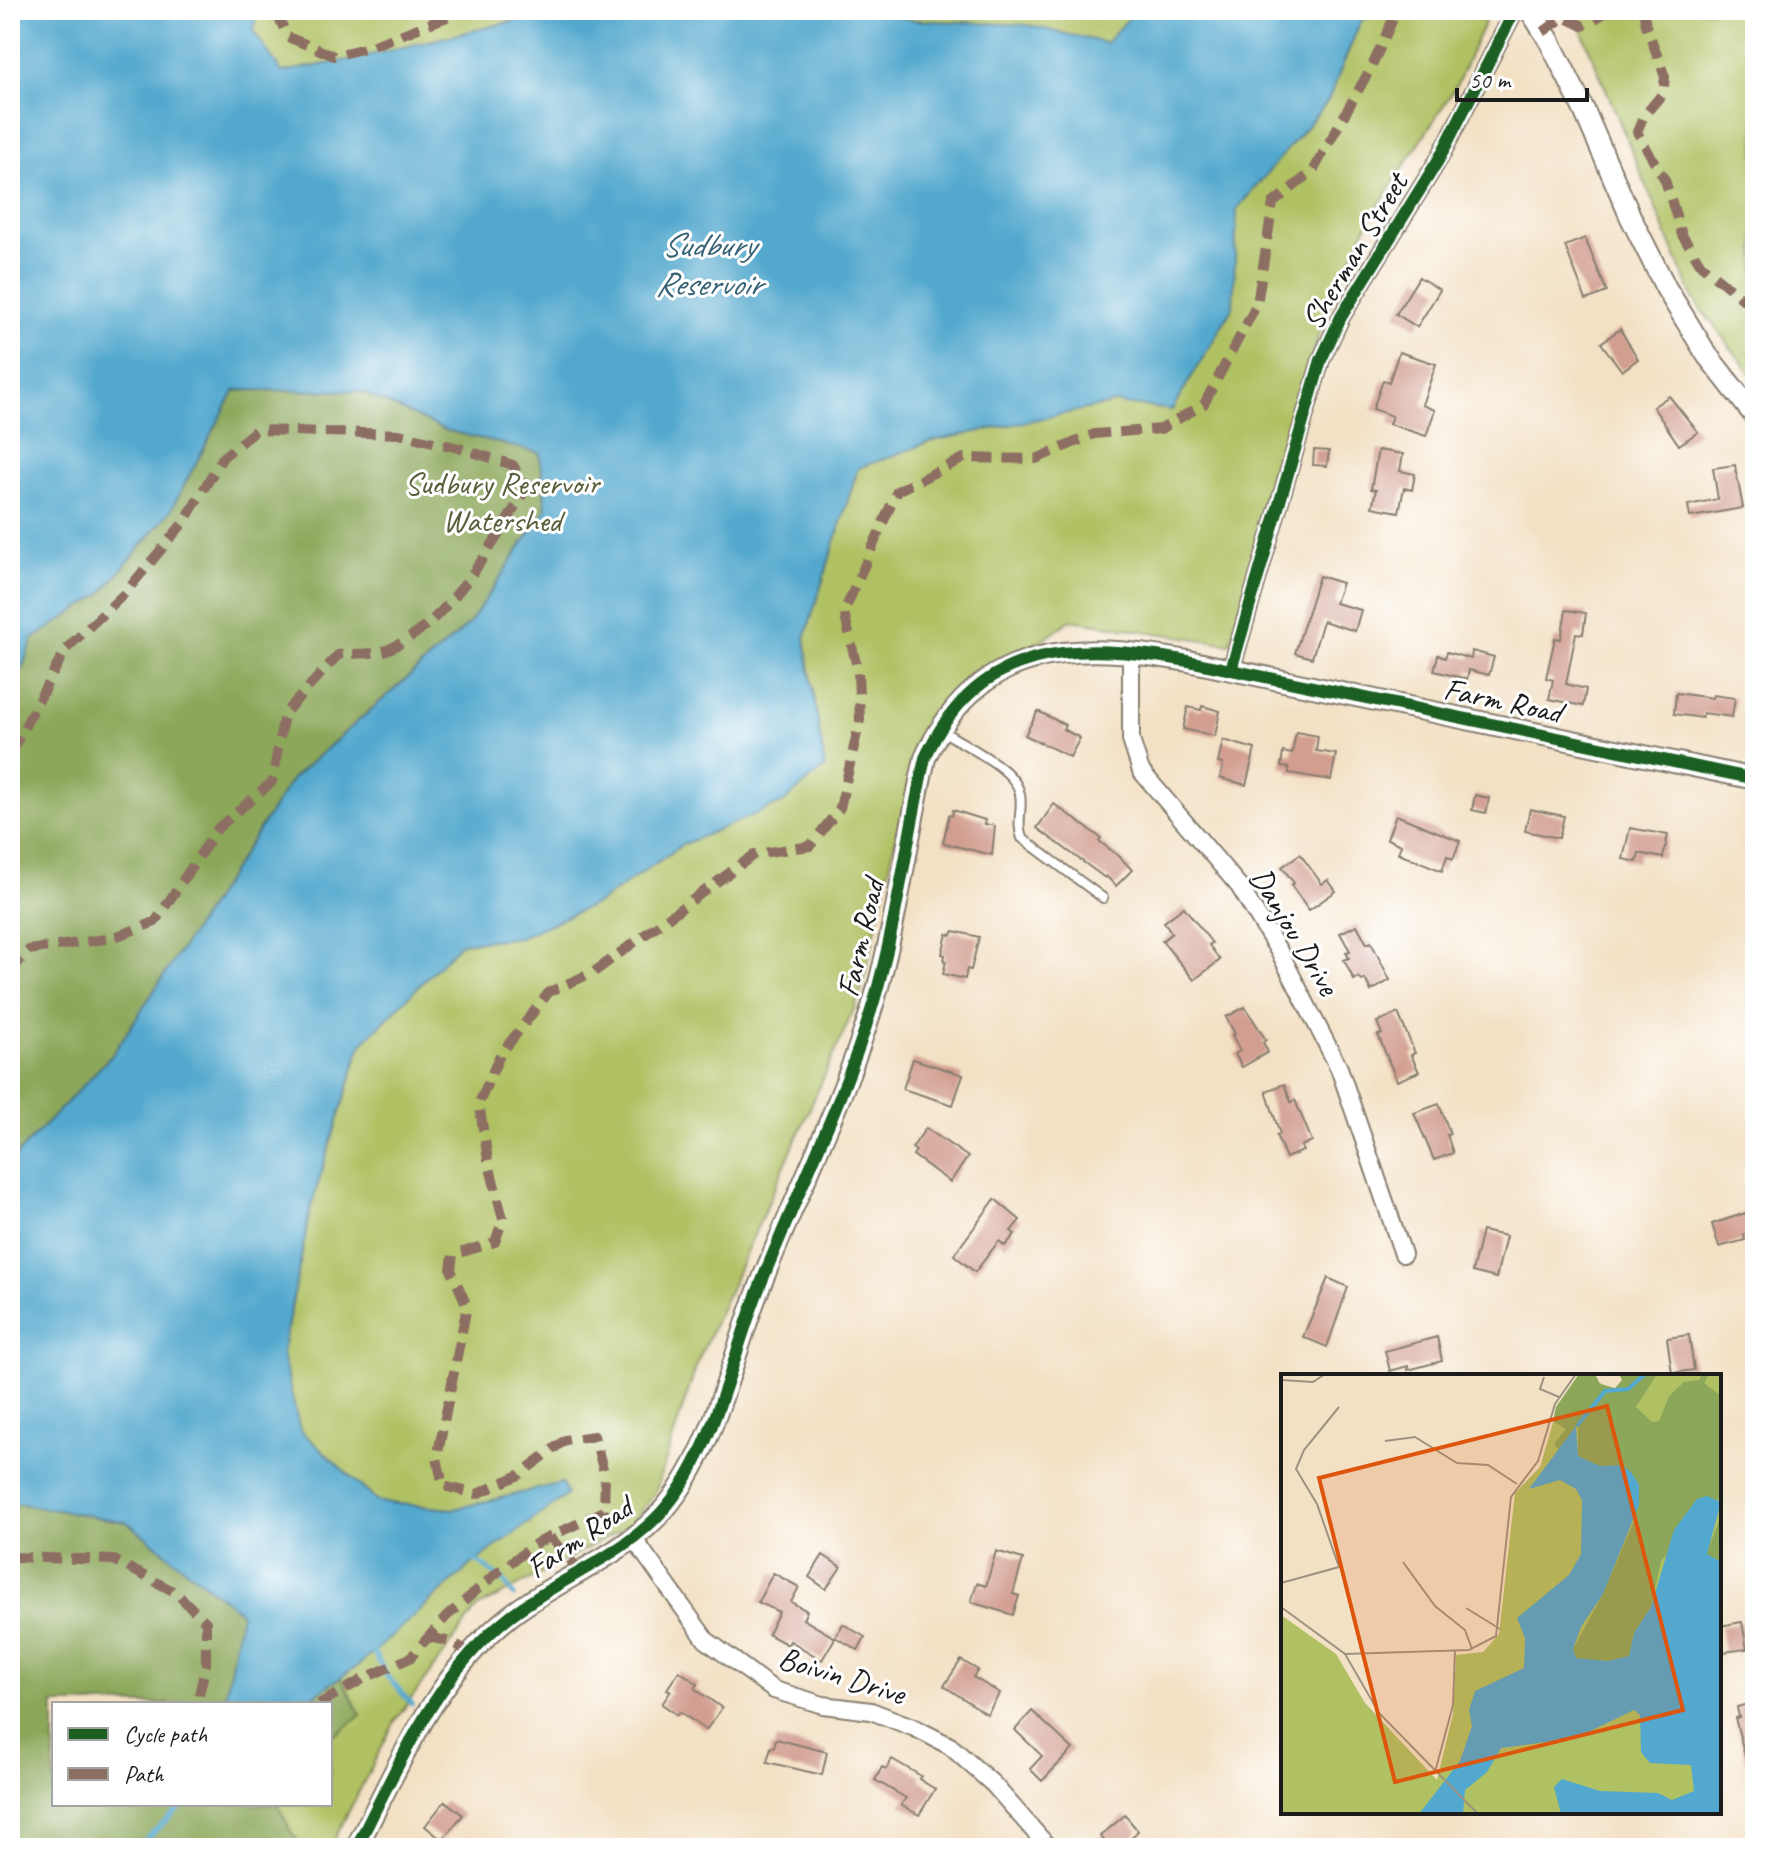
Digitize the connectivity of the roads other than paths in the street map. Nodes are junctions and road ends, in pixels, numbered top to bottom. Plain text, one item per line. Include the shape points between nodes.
1 (1515, 10) edge
2 (1530, 10) edge
3 (1755, 416) edge
4 (1131, 653) junction
5 (1231, 670) junction
6 (939, 728) junction
7 (1755, 779) edge
8 (1103, 898) dead end
9 (1403, 1254) dead end
10 (634, 1539) junction
11 (356, 1848) edge
12 (1049, 1848) edge

1 - 5 street, Sherman Street via 1439,159 1341,317 1321,360
2 - 3 street via 1584,110 1666,288 1707,355
4 - 5 street, Farm Road
4 - 6 street, Farm Road via 1075,650 1034,656 970,694
4 - 9 street, Danjou Drive via 1131,740 1141,771 1239,886 1280,953 1339,1068
5 - 7 street, Farm Road
6 - 8 lane via 1003,769 1019,789 1022,838
6 - 10 street, Farm Road via 925,758 884,962 849,1074 758,1291 706,1439 666,1507
10 - 11 street, Farm Road via 539,1595 479,1645 417,1730
10 - 12 street, Boivin Drive via 706,1640 762,1682 823,1705 871,1711 950,1746 993,1784

